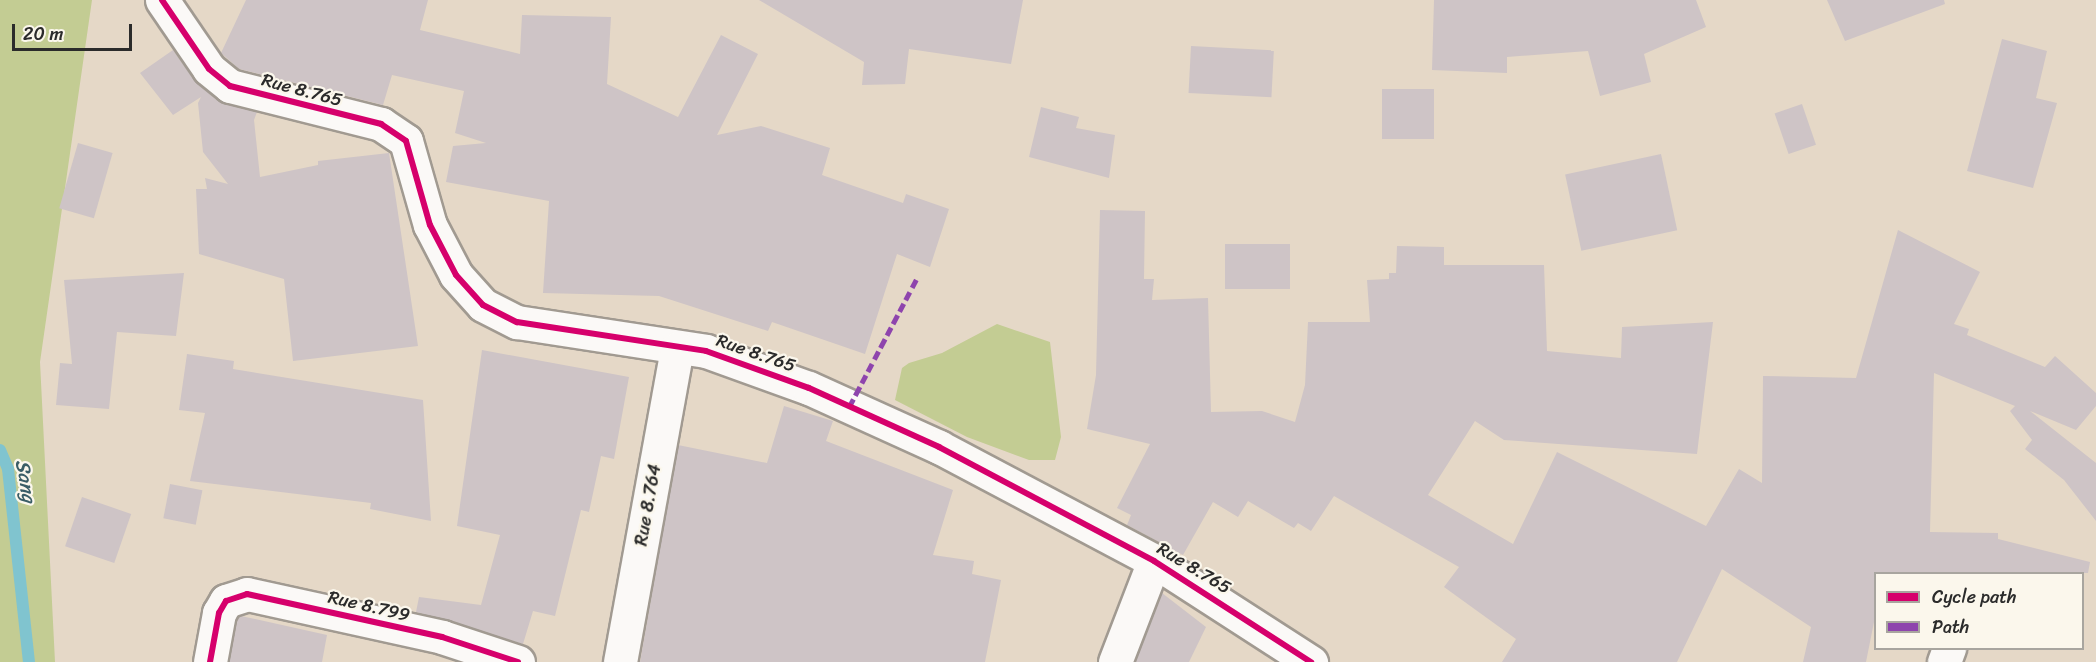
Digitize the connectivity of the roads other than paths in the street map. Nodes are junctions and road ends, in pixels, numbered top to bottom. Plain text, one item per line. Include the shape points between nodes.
1 (162, 0) edge
2 (677, 348) junction
3 (1154, 561) junction
4 (210, 662) edge
5 (518, 662) edge
6 (620, 662) edge
7 (1115, 662) edge
8 (1311, 662) edge

1 - 2 street, Rue 8.765 via 189,43 230,86 381,124 406,141 430,225 456,275 483,305 517,322
2 - 3 street, Rue 8.765 via 715,354 809,388 939,447
2 - 6 street, Rue 8.764
3 - 7 street
3 - 8 street, Rue 8.765
4 - 5 street, Rue 8.799 via 219,613 226,601 247,594 442,638

